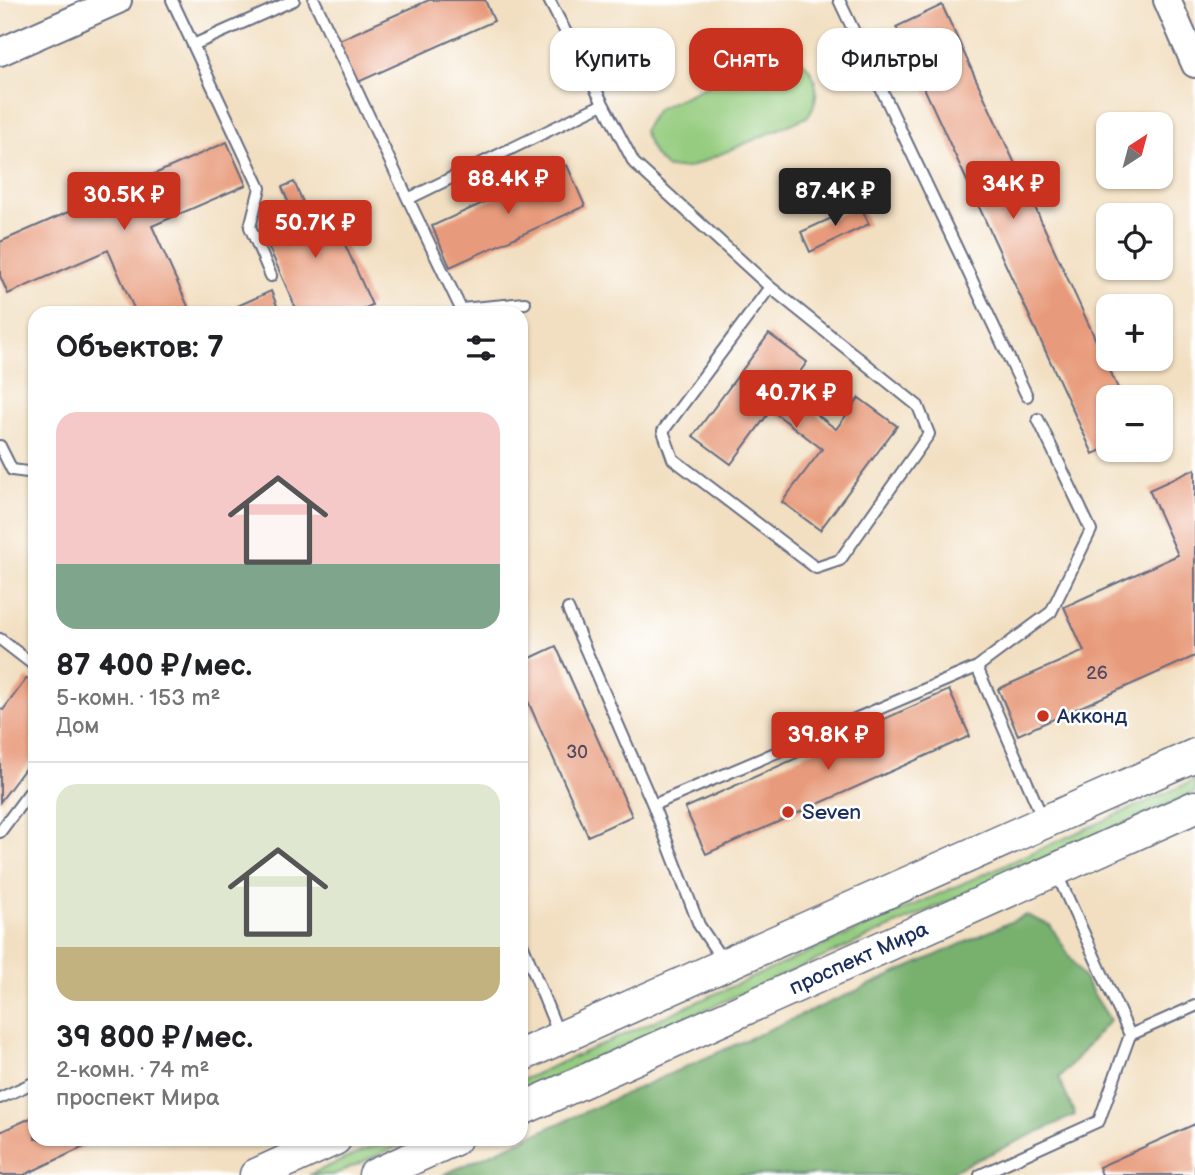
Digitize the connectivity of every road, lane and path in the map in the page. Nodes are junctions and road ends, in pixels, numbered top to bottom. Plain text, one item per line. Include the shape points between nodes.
1 (118, 0) edge
2 (172, 0) edge
3 (294, 0) edge
4 (314, 0) edge
5 (549, 0) edge
6 (838, 0) edge
7 (1167, 0) edge
8 (193, 45) junction
9 (0, 52) edge
10 (1195, 64) edge
11 (603, 104) junction
12 (408, 199) junction
13 (271, 276) dead end
14 (770, 287) junction
15 (525, 303) dead end
16 (460, 306) edge
17 (493, 306) edge
18 (1027, 396) dead end
19 (1038, 419) dead end
20 (0, 446) edge
21 (12, 470) junction
22 (28, 472) edge
23 (0, 475) edge
24 (568, 609) dead end
25 (0, 639) edge
26 (28, 661) edge
27 (977, 667) junction
28 (1195, 755) edge
29 (28, 794) edge
30 (653, 804) junction
31 (1195, 807) edge
32 (1044, 821) junction
33 (0, 832) edge
34 (1055, 870) junction
35 (528, 958) edge
36 (724, 963) junction
37 (1195, 1006) edge
38 (1130, 1035) junction
39 (560, 1038) junction
40 (528, 1052) edge
41 (28, 1085) edge
42 (0, 1098) edge
43 (528, 1107) edge
44 (320, 1146) edge
45 (439, 1146) edge
46 (256, 1175) edge
47 (375, 1175) edge
48 (980, 1175) edge

1 - 9 street
2 - 8 lane
3 - 8 lane
4 - 12 lane
5 - 11 lane
6 - 18 lane
7 - 10 street
8 - 13 lane via 260,188 250,227
11 - 12 lane
11 - 14 lane via 634,163
12 - 16 lane
14 - 14 lane via 663,431 673,459 816,568 840,560 929,435 918,406
15 - 17 lane
19 - 27 lane via 1091,530 1051,612
20 - 21 lane
21 - 22 lane
21 - 23 lane
24 - 30 lane
25 - 26 lane
27 - 30 lane
27 - 32 lane
28 - 32 main road
29 - 33 lane
30 - 36 lane via 699,926
31 - 34 main road, проспект Мира
32 - 36 main road
34 - 38 lane
34 - 43 main road, проспект Мира
35 - 39 lane
36 - 39 main road
37 - 38 lane
38 - 48 lane via 1099,1121
39 - 40 main road
41 - 42 lane
44 - 46 main road
45 - 47 main road

